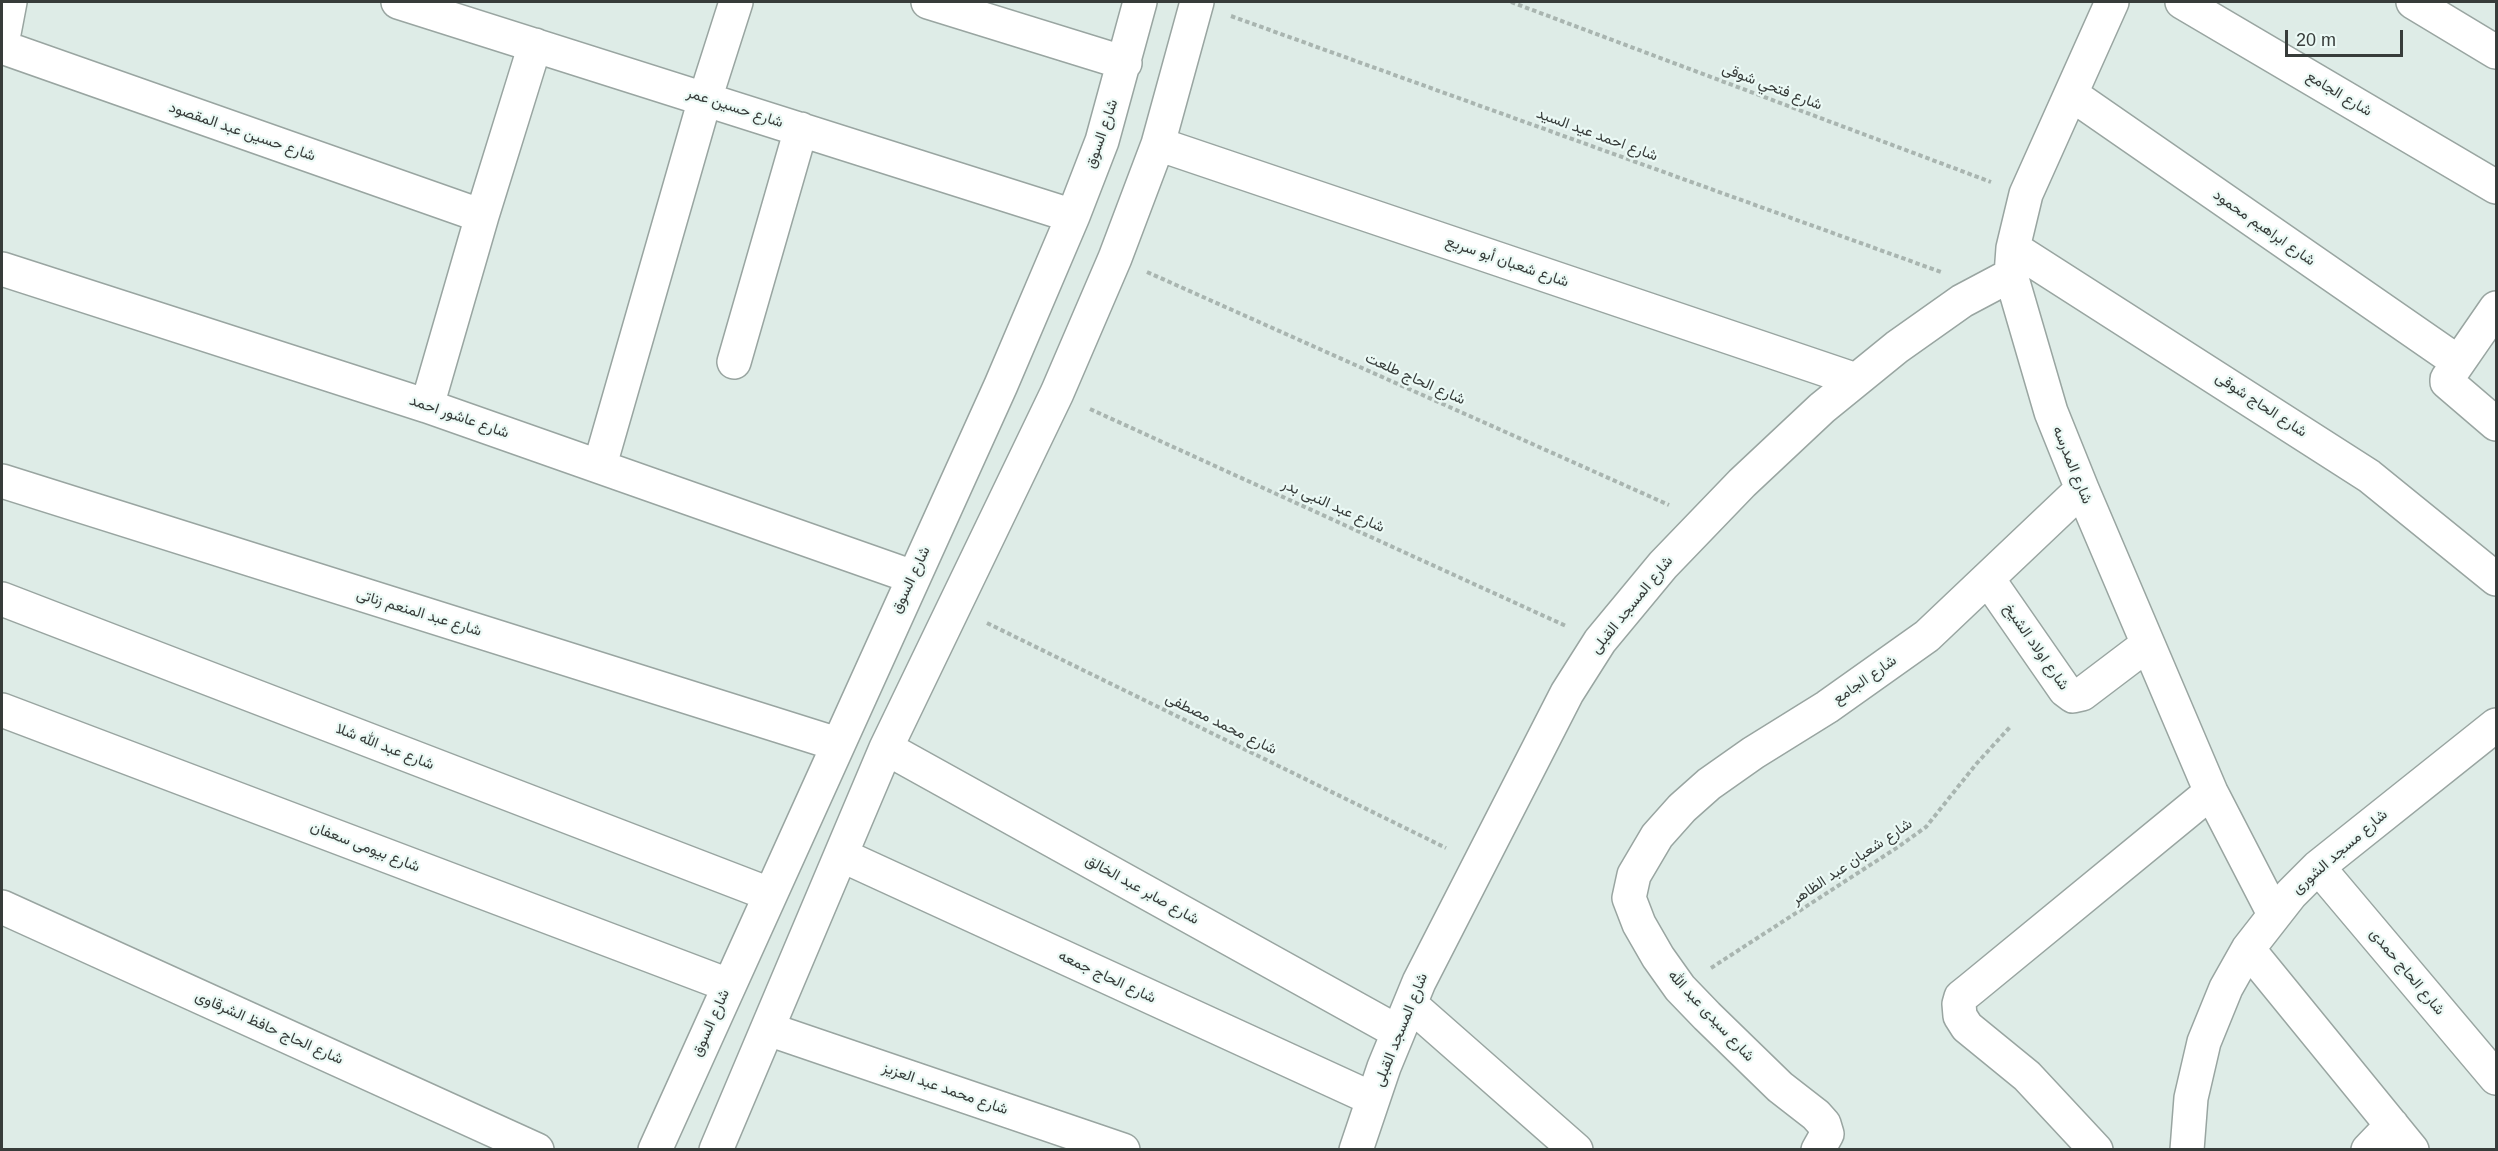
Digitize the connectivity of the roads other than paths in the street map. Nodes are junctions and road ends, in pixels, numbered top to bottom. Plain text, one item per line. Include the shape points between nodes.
1 (10, 2) edge
2 (398, 2) edge
3 (736, 2) edge
4 (928, 2) edge
5 (1140, 2) edge
6 (2112, 2) edge
7 (2182, 2) edge
8 (2413, 2) edge
9 (1197, 3) edge
10 (535, 45) junction
11 (2, 46) edge
12 (2496, 52) edge
13 (1125, 63) junction
14 (2071, 94) junction
15 (705, 99) junction
16 (801, 129) junction
17 (1158, 144) junction
18 (2496, 187) edge
19 (482, 216) junction
20 (1072, 216) junction
21 (2, 269) edge
22 (2004, 271) junction
23 (2496, 308) edge
24 (734, 362) dead end
25 (2458, 362) junction
26 (1856, 380) junction
27 (427, 406) junction
28 (2496, 424) edge
29 (600, 465) junction
30 (2, 482) edge
31 (2082, 489) junction
32 (913, 577) junction
33 (1988, 579) junction
34 (2496, 579) edge
35 (2, 599) edge
36 (2148, 644) junction
37 (2, 710) edge
38 (2496, 725) edge
39 (837, 744) junction
40 (886, 748) junction
41 (2211, 792) junction
42 (841, 855) junction
43 (1642, 860) joint
44 (2318, 867) junction
45 (769, 894) junction
46 (2, 907) edge
47 (2274, 914) junction
48 (2248, 950) junction
49 (728, 985) junction
50 (1404, 1018) junction
51 (768, 1029) junction
52 (2496, 1078) edge
53 (1373, 1099) junction
54 (2402, 1137) edge
55 (721, 1148) edge
56 (537, 1149) edge
57 (655, 1149) edge
58 (1123, 1149) edge
59 (1356, 1149) edge
60 (1576, 1149) edge
61 (1818, 1149) edge
62 (2096, 1149) edge
63 (2187, 1149) edge
64 (2368, 1149) edge

1 - 11 street
2 - 10 street, شارع حسين عمر
3 - 15 street
4 - 13 street
5 - 13 street, شارع السوق
6 - 14 street, شارع المدرسه
7 - 18 street, شارع الجامع
8 - 12 street
9 - 17 street
10 - 15 street, شارع حسين عمر
10 - 19 street
11 - 19 street, شارع حسين عبد المقصود
13 - 20 street, شارع السوق via 1102,141
14 - 22 street, شارع المدرسه via 2026,194
14 - 25 street, شارع ابراهيم محمود
15 - 16 street, شارع حسين عمر
15 - 29 street
16 - 20 street, شارع حسين عمر
16 - 24 street
17 - 26 street, شارع شعبان أبو سريع
17 - 40 street via 1115,258 1057,393
19 - 27 street
20 - 32 street, شارع السوق via 1001,385
21 - 27 street, شارع عاشور احمد
22 - 26 street, شارع المسجد القبلى
22 - 31 street, شارع المدرسه via 2051,412
22 - 34 street, شارع الحاج شوقى via 2369,476
23 - 25 street
25 - 28 street via 2447,382
26 - 50 street, شارع المسجد القبلى via 1706,521 1663,565 1600,641 1567,693 1478,864
27 - 29 street, شارع عاشور احمد
29 - 32 street, شارع عاشور احمد
30 - 39 street, شارع عبد المنعم زناتى
31 - 33 street, شارع الجامع
31 - 36 street, شارع المدرسه
32 - 39 street, شارع السوق
33 - 36 street, شارع اولاد الشيخ via 2073,696 2082,694
33 - 43 street, شارع الجامع via 1927,636 1893,661 1709,784 1657,836
35 - 45 street, شارع عبد الله شلا
36 - 41 street, شارع المدرسه
37 - 49 street, شارع بيومى سعفان
38 - 44 street, شارع مسجد الشورى
39 - 45 street, شارع السوق
40 - 42 street
40 - 50 street, شارع صابر عبد الخالق
41 - 47 street, شارع المدرسه
41 - 62 street via 1961,997 1960,1016 1966,1027 2027,1076
42 - 51 street
42 - 53 street, شارع الحاج جمعه
43 - 61 street, شارع سيدى عبد الله via 1629,898 1638,924 1658,957 1680,988 1824,1124 1827,1134
44 - 47 street, شارع مسجد الشورى
44 - 52 street, شارع الحاج حمدى
45 - 49 street, شارع السوق
46 - 56 street, شارع الحاج حافظ الشرقاوى
47 - 48 street, شارع مسجد الشورى
48 - 54 street
48 - 63 street, شارع مسجد الشورى via 2226,988 2204,1042 2191,1098
49 - 57 street, شارع السوق
50 - 53 street, شارع المسجد القبلى
50 - 60 street, شارع صابر عبد الخالق
51 - 55 street
51 - 58 street, شارع محمد عبد العزيز
53 - 59 street, شارع المسجد القبلى
54 - 64 street

